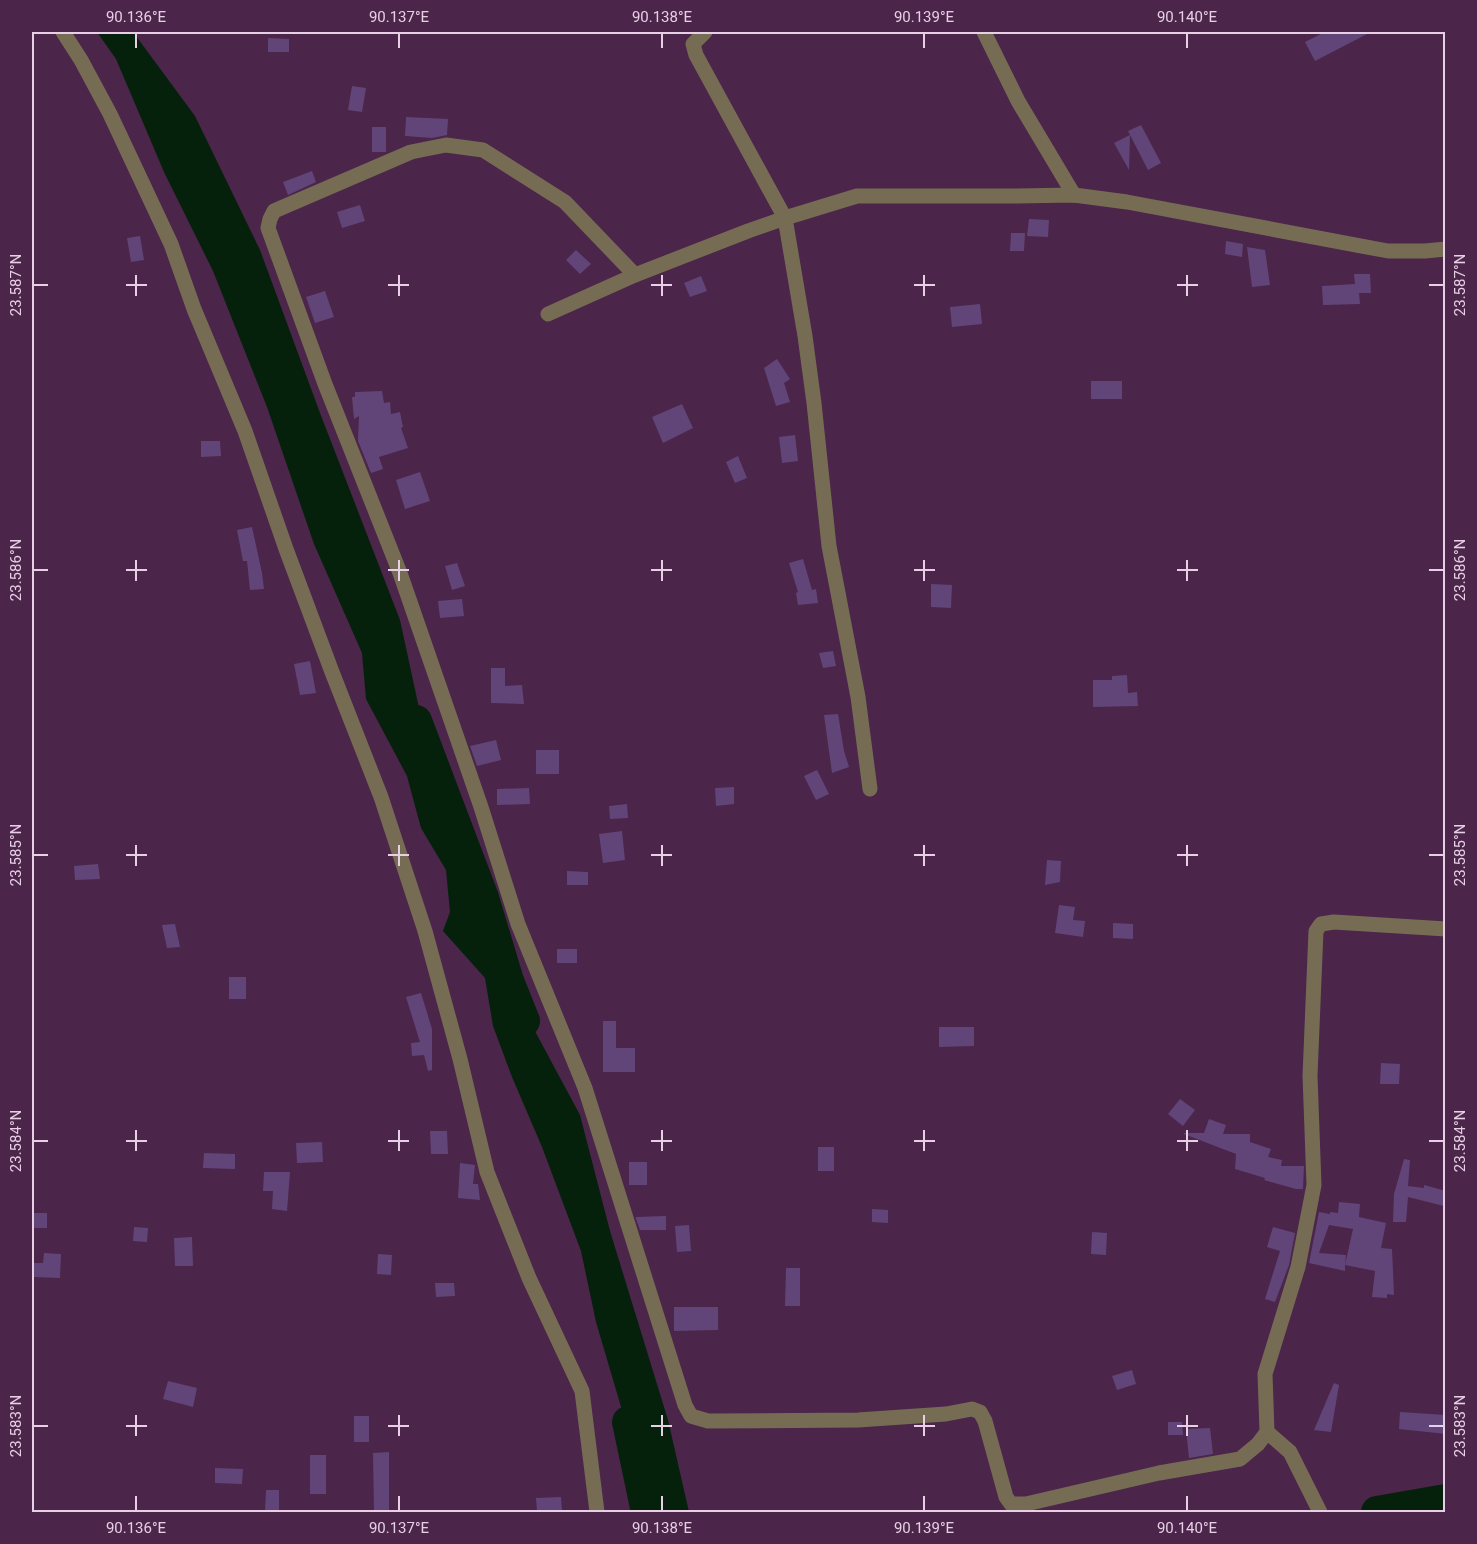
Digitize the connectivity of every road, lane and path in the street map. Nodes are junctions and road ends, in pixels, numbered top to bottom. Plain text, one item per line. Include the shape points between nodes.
1 (63, 32) edge
2 (705, 32) edge
3 (984, 32) edge
4 (1074, 195) junction
5 (785, 218) junction
6 (1446, 249) edge
7 (635, 275) junction
8 (548, 314) dead end
9 (870, 789) dead end
10 (1446, 929) edge
11 (1267, 1432) junction
12 (597, 1512) edge
13 (1320, 1512) edge

1 - 12 street via 110,114 171,244 381,797 425,931 487,1172 529,1278 582,1391
2 - 5 street via 693,44 696,55
3 - 4 street via 1017,101
4 - 5 street via 857,196
4 - 6 street via 1388,252
5 - 7 street
5 - 9 street via 814,403 829,546 858,697
7 - 8 street
7 - 11 street via 565,202 483,150 446,145 411,152 274,211 268,228 400,573 518,924 585,1088 684,1405 691,1416 708,1421 858,1420 972,1409 986,1421 1011,1504 1240,1459
10 - 11 street via 1334,922 1321,924 1316,931 1310,1076 1314,1185 1298,1267 1264,1374
11 - 13 street via 1290,1452

